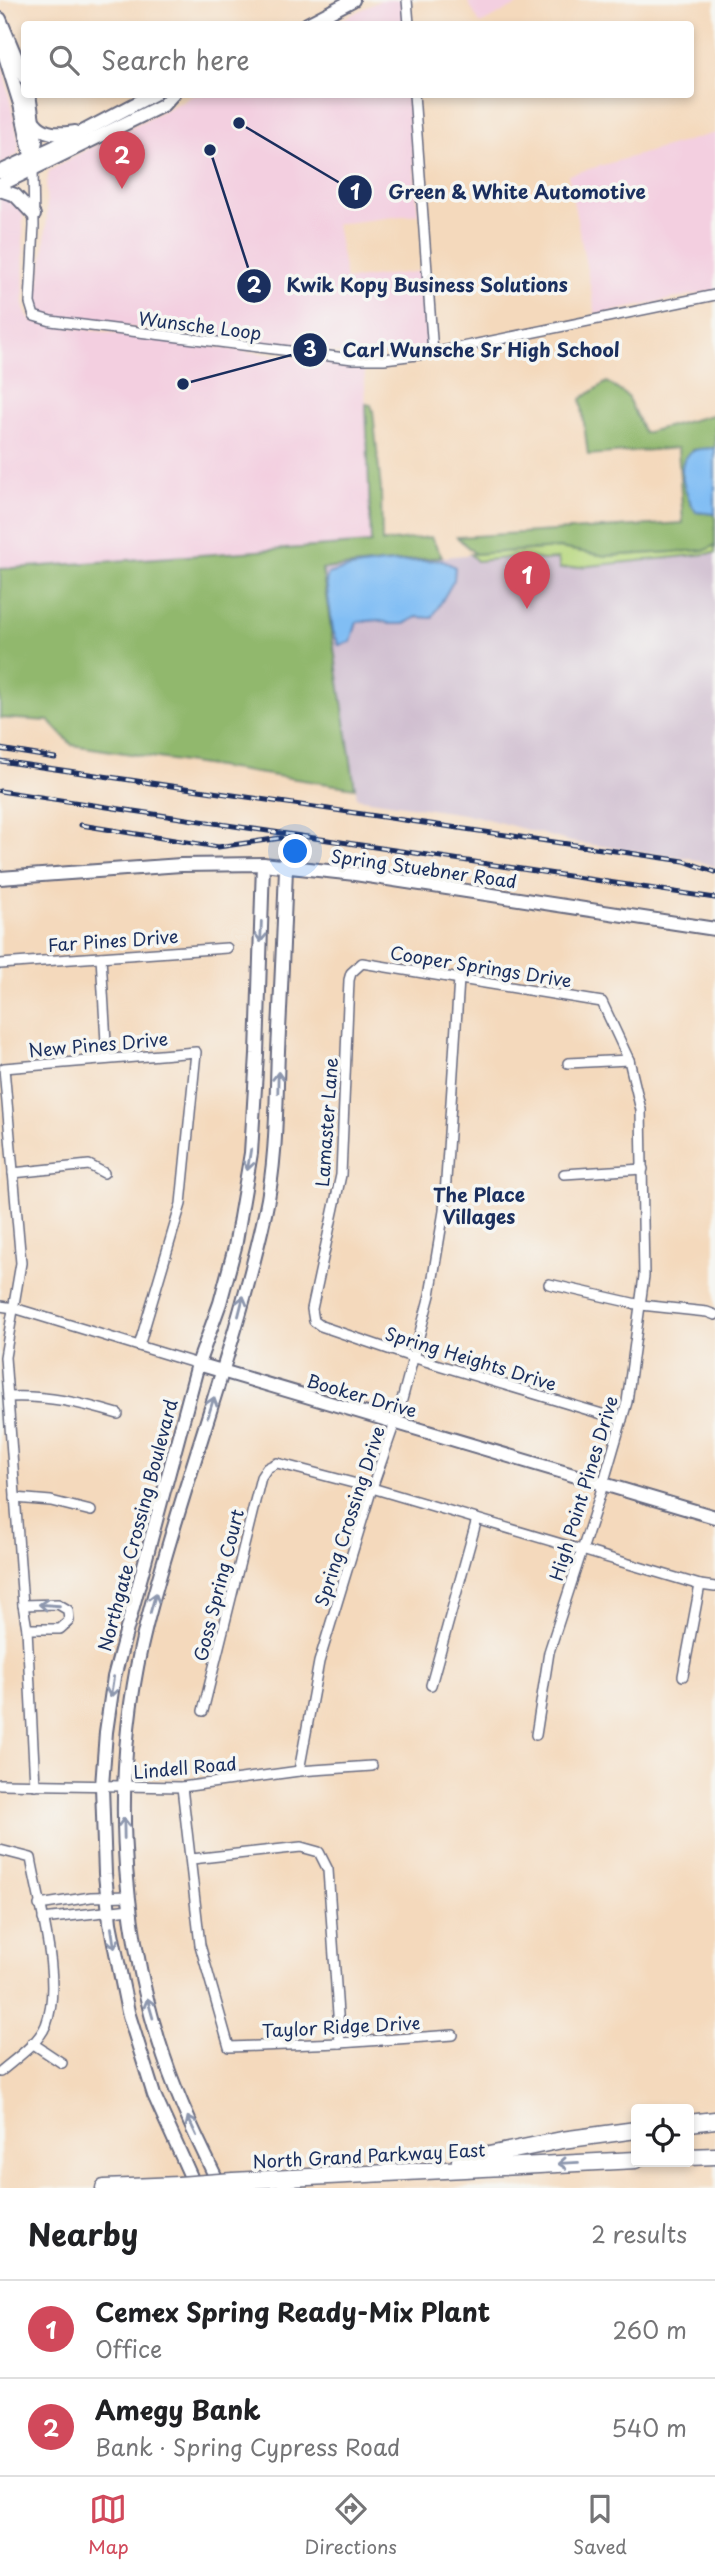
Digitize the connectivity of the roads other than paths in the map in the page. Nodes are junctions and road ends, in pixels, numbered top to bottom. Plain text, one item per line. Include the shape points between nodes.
1 (354, 0) edge
2 (407, 0) edge
3 (0, 19) edge
4 (313, 21) edge
5 (409, 21) edge
6 (0, 40) edge
7 (21, 71) edge
8 (30, 98) edge
9 (146, 98) edge
10 (169, 98) edge
11 (414, 98) edge
12 (34, 122) junction
13 (85, 130) junction
14 (33, 163) junction
15 (0, 172) edge
16 (0, 187) edge
17 (34, 215) junction
18 (715, 295) edge
19 (433, 353) junction
20 (263, 864) junction
21 (286, 867) junction
22 (0, 878) edge
23 (715, 929) edge
24 (227, 948) dead end
25 (101, 957) junction
26 (0, 964) edge
27 (356, 967) joint
28 (459, 979) junction
29 (602, 1002) joint
30 (258, 1049) junction
31 (278, 1049) junction
32 (107, 1059) junction
33 (629, 1060) junction
34 (568, 1063) dead end
35 (643, 1169) junction
36 (13, 1173) junction
37 (104, 1173) dead end
38 (564, 1174) dead end
39 (241, 1205) junction
40 (266, 1208) junction
41 (550, 1284) dead end
42 (641, 1305) junction
43 (0, 1306) edge
44 (14, 1308) junction
45 (715, 1315) edge
46 (314, 1321) joint
47 (139, 1346) junction
48 (412, 1357) junction
49 (198, 1364) junction
50 (221, 1371) junction
51 (8, 1397) junction
52 (118, 1414) dead end
53 (622, 1420) junction
54 (396, 1422) junction
55 (603, 1484) junction
56 (372, 1488) junction
57 (15, 1498) junction
58 (91, 1511) dead end
59 (715, 1517) edge
60 (477, 1519) junction
61 (580, 1550) junction
62 (143, 1570) junction
63 (160, 1576) junction
64 (700, 1585) junction
65 (715, 1587) edge
66 (23, 1605) junction
67 (27, 1629) junction
68 (683, 1676) dead end
69 (431, 1685) dead end
70 (203, 1711) dead end
71 (536, 1735) dead end
72 (372, 1766) dead end
73 (299, 1771) junction
74 (0, 1784) edge
75 (34, 1784) junction
76 (102, 1786) junction
77 (125, 1787) junction
78 (182, 1787) junction
79 (0, 1850) edge
80 (192, 1859) junction
81 (108, 1897) junction
82 (130, 1903) junction
83 (39, 1905) junction
84 (110, 1911) junction
85 (43, 1919) junction
86 (453, 2035) dead end
87 (32, 2043) junction
88 (340, 2043) junction
89 (164, 2057) junction
90 (62, 2063) dead end
91 (144, 2064) junction
92 (0, 2072) edge
93 (715, 2120) edge
94 (694, 2122) edge
95 (631, 2131) edge
96 (715, 2155) edge
97 (694, 2157) edge
98 (631, 2160) edge
99 (410, 2172) junction
100 (227, 2185) edge
101 (104, 2188) edge
102 (196, 2188) edge

1 - 4 main road
2 - 5 street
3 - 7 main road
6 - 14 main road
8 - 12 main road
9 - 13 main road
10 - 14 main road via 163,105
11 - 19 street
12 - 13 main road via 50,134
12 - 14 main road
13 - 14 main road
14 - 15 main road
14 - 16 main road
14 - 17 street, Wunsche Loop
16 - 17 main road
17 - 19 street, Wunsche Loop via 30,303 39,319 353,359
18 - 19 street, Wunsche Loop
20 - 21 main road, Spring Stuebner Road
20 - 22 main road, Spring Stuebner Road
20 -> 30 main road, Northgate Crossing Boulevard
21 - 23 main road, Spring Stuebner Road
21 - 31 main road, Northgate Crossing Boulevard
24 - 25 street, Far Pines Drive
25 - 26 street, Far Pines Drive
25 - 32 street
27 - 28 street, Cooper Springs Drive via 362,963
27 - 46 street, Lamaster Lane via 349,980 341,1175 312,1309
28 - 29 street, Cooper Springs Drive
28 - 48 street, Spring Crossing Drive via 444,1211 430,1294
29 - 33 street, High Point Pines Drive
30 - 31 main road
30 -> 39 main road, Northgate Crossing Boulevard via 251,1153
40 -> 31 main road, Northgate Crossing Boulevard via 276,1133
32 - 36 street, New Pines Drive via 4,1068
32 - 47 street, New Pines Drive via 196,1052 181,1204
33 - 34 street
33 - 35 street, High Point Pines Drive via 641,1110
35 - 38 street
35 - 42 street, High Point Pines Drive
36 - 37 street via 89,1165
36 - 44 street via 21,1264
39 - 40 main road
39 - 49 main road, Northgate Crossing Boulevard via 220,1303
50 -> 40 main road, Northgate Crossing Boulevard
41 - 42 street
42 - 45 street
42 - 53 street, High Point Pines Drive
43 - 44 street, Booker Drive
44 - 47 street, Booker Drive
44 - 51 street via 5,1357
46 - 48 street, Spring Heights Drive
47 - 49 street, Booker Drive
48 - 53 street, Spring Heights Drive
48 - 54 street, Spring Crossing Drive
49 - 50 main road, Booker Drive
49 - 62 main road, Northgate Crossing Boulevard
50 - 54 main road, Booker Drive
63 -> 50 main road, Northgate Crossing Boulevard
51 - 52 street via 76,1402
51 - 57 street
53 - 55 street, High Point Pines Drive
54 - 55 main road, Booker Drive
54 - 56 street, Spring Crossing Drive
55 - 59 main road, Booker Drive
55 - 61 street, High Point Pines Drive
56 - 60 street
56 - 70 street, Goss Spring Court via 290,1465 277,1463 267,1468 261,1477
56 - 73 street, Spring Crossing Drive via 319,1662
57 - 58 street
57 - 66 street
60 - 61 street
60 - 69 street
61 - 64 street
61 - 71 street, High Point Pines Drive via 549,1652
62 - 63 main road
62 -> 76 main road, Northgate Crossing Boulevard via 114,1677
77 -> 63 main road, Northgate Crossing Boulevard via 135,1681
64 - 65 street
64 - 68 street
66 - 67 street
67 -> 66 street via 60,1629 69,1621 68,1610 58,1604
67 - 75 street
72 - 73 street, Lindell Road
73 - 78 street, Lindell Road
74 - 75 street, Lindell Road
75 - 76 street, Lindell Road
76 - 77 street, Lindell Road
76 - 81 main road, Northgate Crossing Boulevard
77 - 78 street, Lindell Road
82 -> 77 main road, Northgate Crossing Boulevard
78 - 80 street
79 - 83 street via 31,1858
80 - 88 street, Taylor Ridge Drive via 200,1945 229,2047
80 - 88 street via 300,1847 319,1852 328,1870
81 - 82 street
81 - 83 street
81 - 84 main road, Northgate Crossing Boulevard
82 - 84 street
89 -> 82 main road, Northgate Crossing Boulevard via 146,1996
83 - 85 street
84 - 85 street
84 -> 91 main road, Northgate Crossing Boulevard via 118,1969
85 - 87 street via 52,1989 46,2026
86 - 88 street, Taylor Ridge Drive
87 - 90 street
87 - 92 street
89 - 91 main road
100 -> 89 main road, Northgate Crossing Boulevard via 188,2118
91 - 102 main road, Northgate Crossing Boulevard
93 - 94 highway
95 - 99 highway via 562,2140
96 - 97 highway
98 -> 99 highway, North Grand Parkway East
99 - 100 highway, North Grand Parkway East
100 - 101 highway, North Grand Parkway East, bridge

